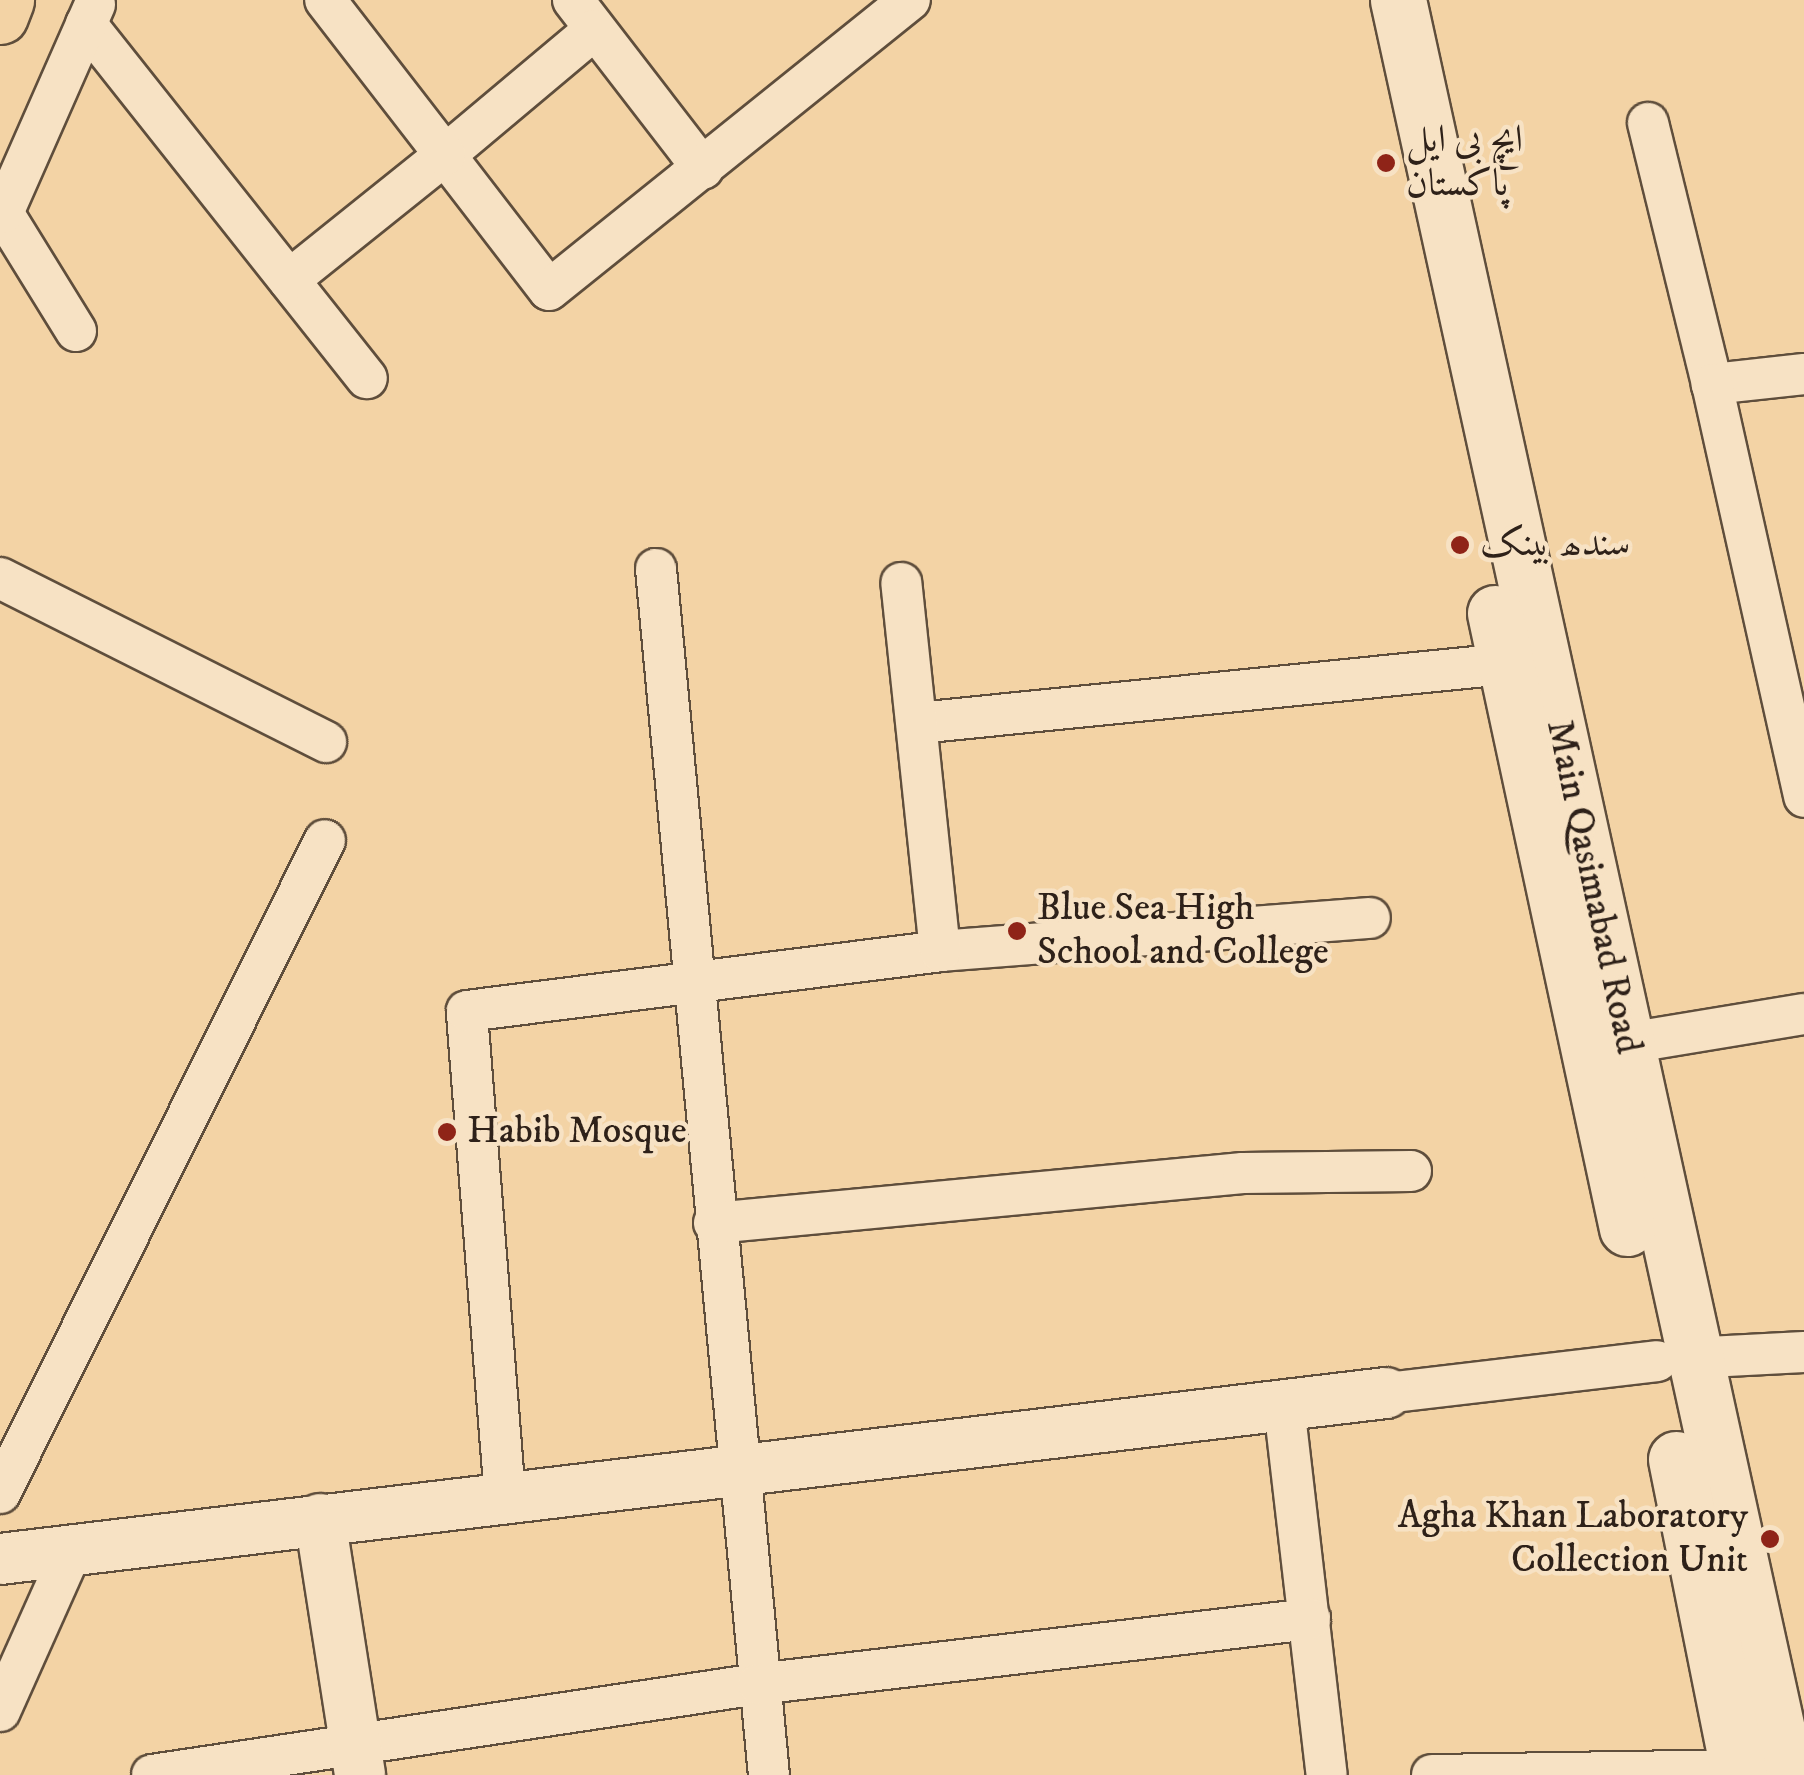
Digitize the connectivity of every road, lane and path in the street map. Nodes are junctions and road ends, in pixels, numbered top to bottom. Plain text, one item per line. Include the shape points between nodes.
1 (6, 0) edge
2 (325, 0) edge
3 (910, 0) edge
4 (1368, 0) edge
5 (1398, 0) edge
6 (91, 12) edge
7 (584, 15) edge
8 (0, 16) edge
9 (1648, 122) dead end
10 (445, 156) junction
11 (703, 169) junction
12 (290, 280) junction
13 (76, 331) dead end
14 (1804, 374) edge
15 (367, 378) dead end
16 (1712, 384) junction
17 (656, 569) dead end
18 (0, 578) edge
19 (901, 583) dead end
20 (1505, 664) junction
21 (1793, 698) edge
22 (918, 723) junction
23 (326, 742) dead end
24 (1804, 796) edge
25 (325, 840) dead end
26 (1370, 918) dead end
27 (940, 951) junction
28 (700, 981) junction
29 (1804, 1014) edge
30 (1628, 1043) junction
31 (1411, 1171) dead end
32 (714, 1223) junction
33 (1804, 1352) edge
34 (1673, 1360) junction
35 (1386, 1392) joint
36 (1284, 1406) junction
37 (741, 1475) junction
38 (0, 1493) edge
39 (505, 1496) junction
40 (320, 1519) junction
41 (71, 1552) junction
42 (0, 1559) edge
43 (1310, 1619) junction
44 (758, 1684) junction
45 (0, 1711) edge
46 (359, 1762) edge
47 (1755, 1774) edge
48 (152, 1775) edge
49 (768, 1775) edge
50 (1327, 1775) edge
51 (1432, 1775) edge

1 - 8 main road
2 - 10 street
3 - 11 street
4 - 20 main road, Main Qasimabad Road
5 - 30 main road, Main Qasimabad Road
6 - 12 street
6 - 13 street via 3,213
7 - 10 street
7 - 11 street
9 - 16 street
10 - 11 street via 549,290
10 - 12 street
12 - 15 street
14 - 16 street
16 - 21 street
17 - 28 street
18 - 23 street
19 - 22 street
20 - 22 street
20 - 34 main road, Main Qasimabad Road
21 - 24 street
22 - 27 street
25 - 38 street
26 - 27 street
27 - 28 street
28 - 32 street
28 - 39 street via 467,1011
29 - 30 street
30 - 34 main road, Main Qasimabad Road
31 - 32 street via 1243,1173
32 - 37 street
33 - 34 street
34 - 35 street
34 - 47 main road, Main Qasimabad Road
35 - 36 street
36 - 37 street
36 - 43 street
37 - 39 street
37 - 44 street
39 - 40 street
40 - 41 street
40 - 46 street
41 - 42 street
41 - 45 street
43 - 44 street
43 - 50 street
44 - 46 street
44 - 49 street
46 - 48 street
47 - 51 street

